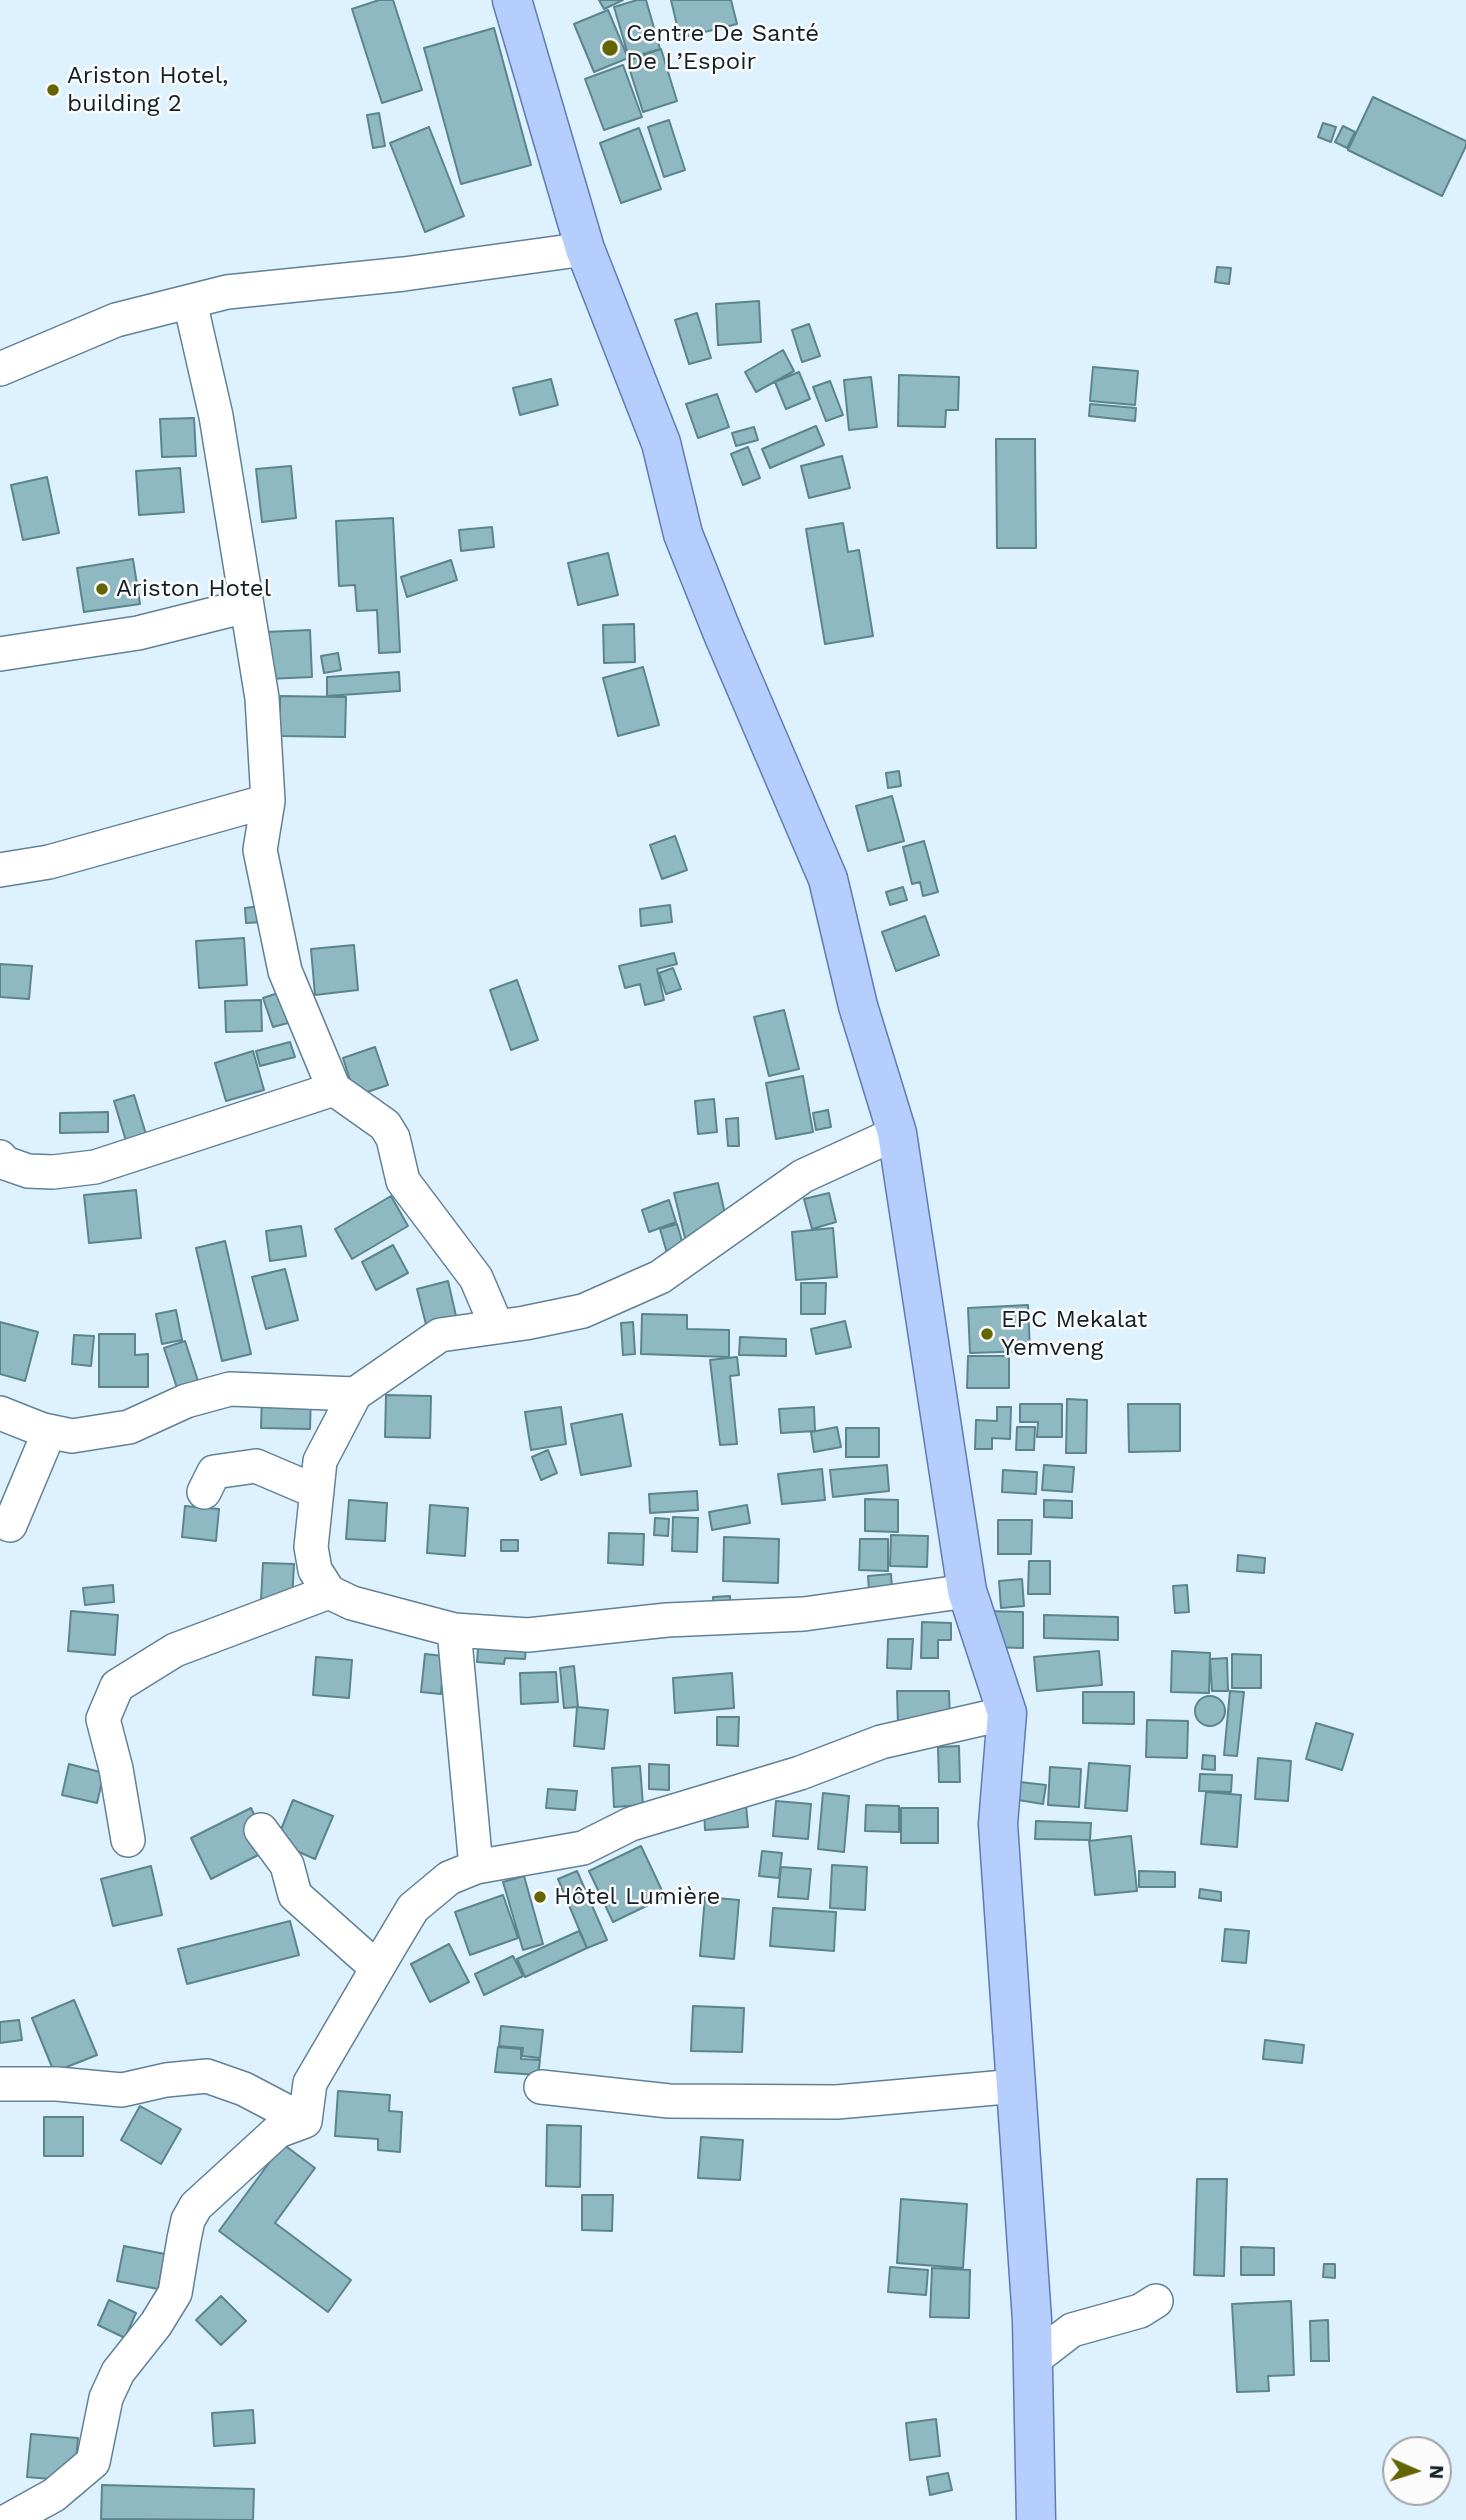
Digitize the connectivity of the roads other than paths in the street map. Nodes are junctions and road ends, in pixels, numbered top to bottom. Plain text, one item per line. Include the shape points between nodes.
1 (512, 0) edge
2 (585, 249) junction
3 (190, 302) junction
4 (0, 369) edge
5 (246, 606) junction
6 (0, 654) edge
7 (268, 801) junction
8 (0, 870) edge
9 (334, 1089) junction
10 (897, 1133) junction
11 (0, 1157) edge
12 (497, 1327) junction
13 (355, 1394) junction
14 (0, 1413) edge
15 (43, 1430) junction
16 (204, 1492) dead end
17 (317, 1492) junction
18 (10, 1525) dead end
19 (967, 1591) junction
20 (329, 1592) junction
21 (454, 1630) junction
22 (1007, 1713) junction
23 (261, 1830) dead end
24 (128, 1840) dead end
25 (476, 1867) junction
26 (377, 1968) junction
27 (0, 2084) edge
28 (1017, 2086) junction
29 (541, 2087) dead end
30 (305, 2121) junction
31 (1156, 2301) dead end
32 (1032, 2360) junction
33 (9, 2520) edge
34 (1036, 2520) edge

1 - 2 main road
2 - 3 street via 227,292
2 - 10 main road via 661,443 683,534 828,879 858,1006
3 - 4 street via 116,320
3 - 5 street via 216,416
5 - 6 street via 138,634
5 - 7 street via 262,698
7 - 8 street via 49,862
7 - 9 street via 260,850 285,971
9 - 11 street via 95,1167 28,1171
9 - 12 street via 385,1125 393,1138 403,1181 476,1278
10 - 12 street via 803,1176 660,1277 583,1311
10 - 19 main road
12 - 13 street via 440,1335
13 - 15 street via 230,1389 186,1401 130,1427 72,1436
13 - 17 street via 320,1461
14 - 15 street
15 - 18 street via 44,1444
16 - 17 street via 214,1472 256,1466
17 - 20 street via 311,1547 315,1570
19 - 21 street via 803,1614 667,1620 528,1635
19 - 22 main road
20 - 21 street via 352,1603
20 - 24 street via 175,1650 117,1686 103,1719
21 - 25 street
22 - 25 street via 881,1742 800,1773 631,1824 583,1848
22 - 28 main road via 998,1824
23 - 26 street via 287,1865 295,1895
25 - 26 street via 449,1878 413,1908
26 - 30 street via 310,2083
27 - 30 street via 122,2090 207,2076 244,2089
28 - 29 street via 837,2102 669,2101
28 - 32 main road
30 - 33 street via 278,2131 196,2206 188,2220 175,2293 118,2372 106,2398 93,2462 54,2495
31 - 32 street via 1140,2311 1072,2330
32 - 34 main road

